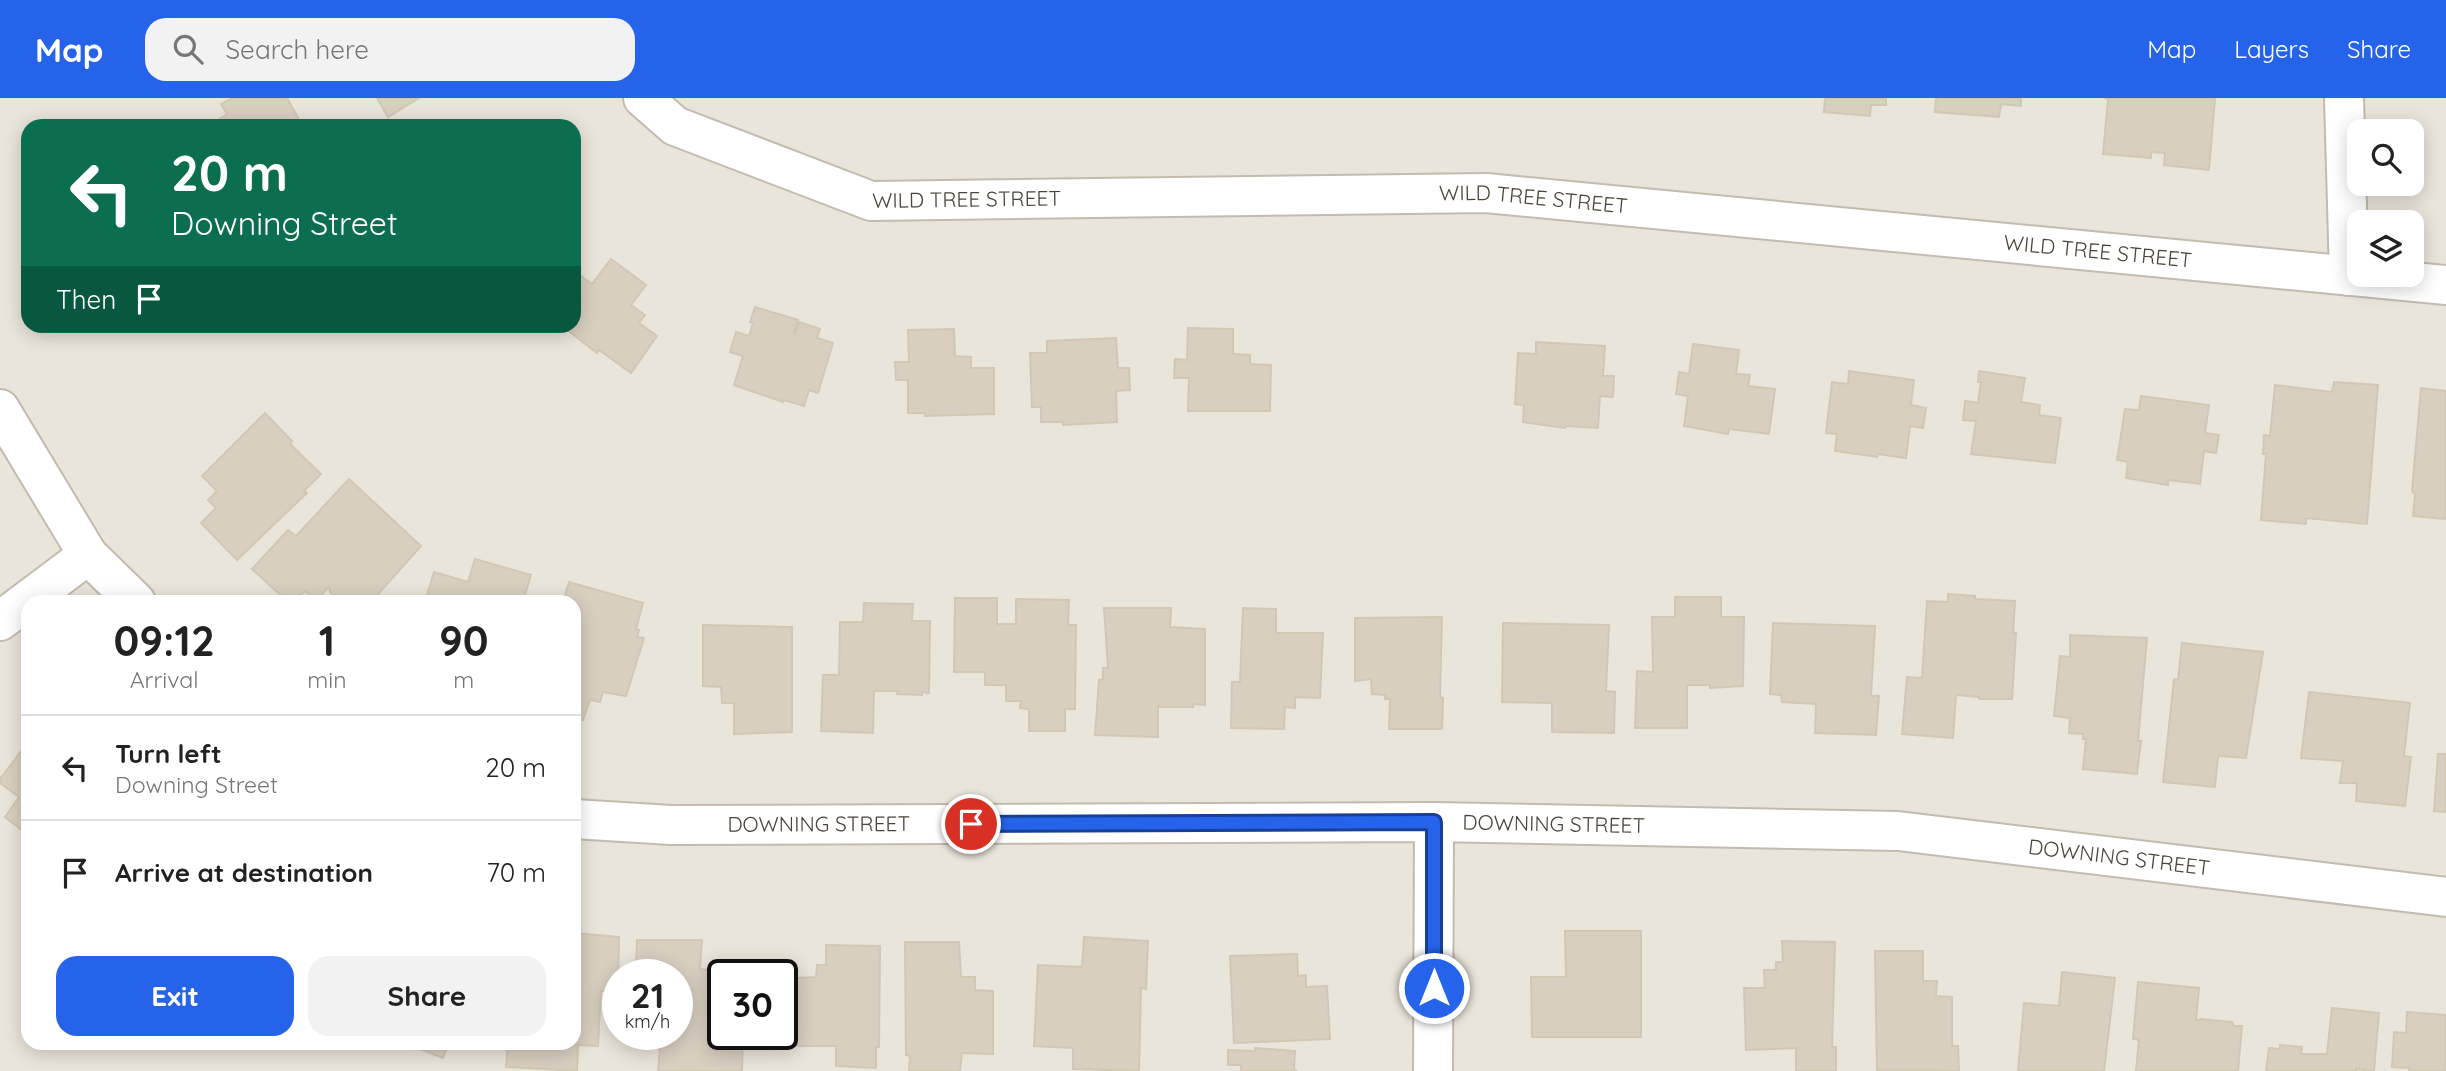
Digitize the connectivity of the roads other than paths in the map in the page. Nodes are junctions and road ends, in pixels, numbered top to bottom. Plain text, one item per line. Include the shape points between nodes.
1 (643, 98) edge
2 (2344, 98) edge
3 (2347, 210) edge
4 (2347, 276) edge
5 (2424, 283) edge
6 (2446, 285) edge
7 (0, 409) edge
8 (88, 555) junction
9 (35, 595) edge
10 (129, 595) edge
11 (21, 605) edge
12 (0, 621) edge
13 (581, 819) edge
14 (1434, 822) junction
15 (2446, 897) edge
16 (1433, 1071) edge

1 - 4 street, WILD TREE STREET via 675,127 872,201 1486,192
2 - 3 street
5 - 6 street, WILD TREE STREET
7 - 8 street
8 - 9 street
8 - 10 street
11 - 12 street
13 - 14 street, DOWNING STREET via 671,825
14 - 15 street, DOWNING STREET via 1898,831
14 - 16 street

